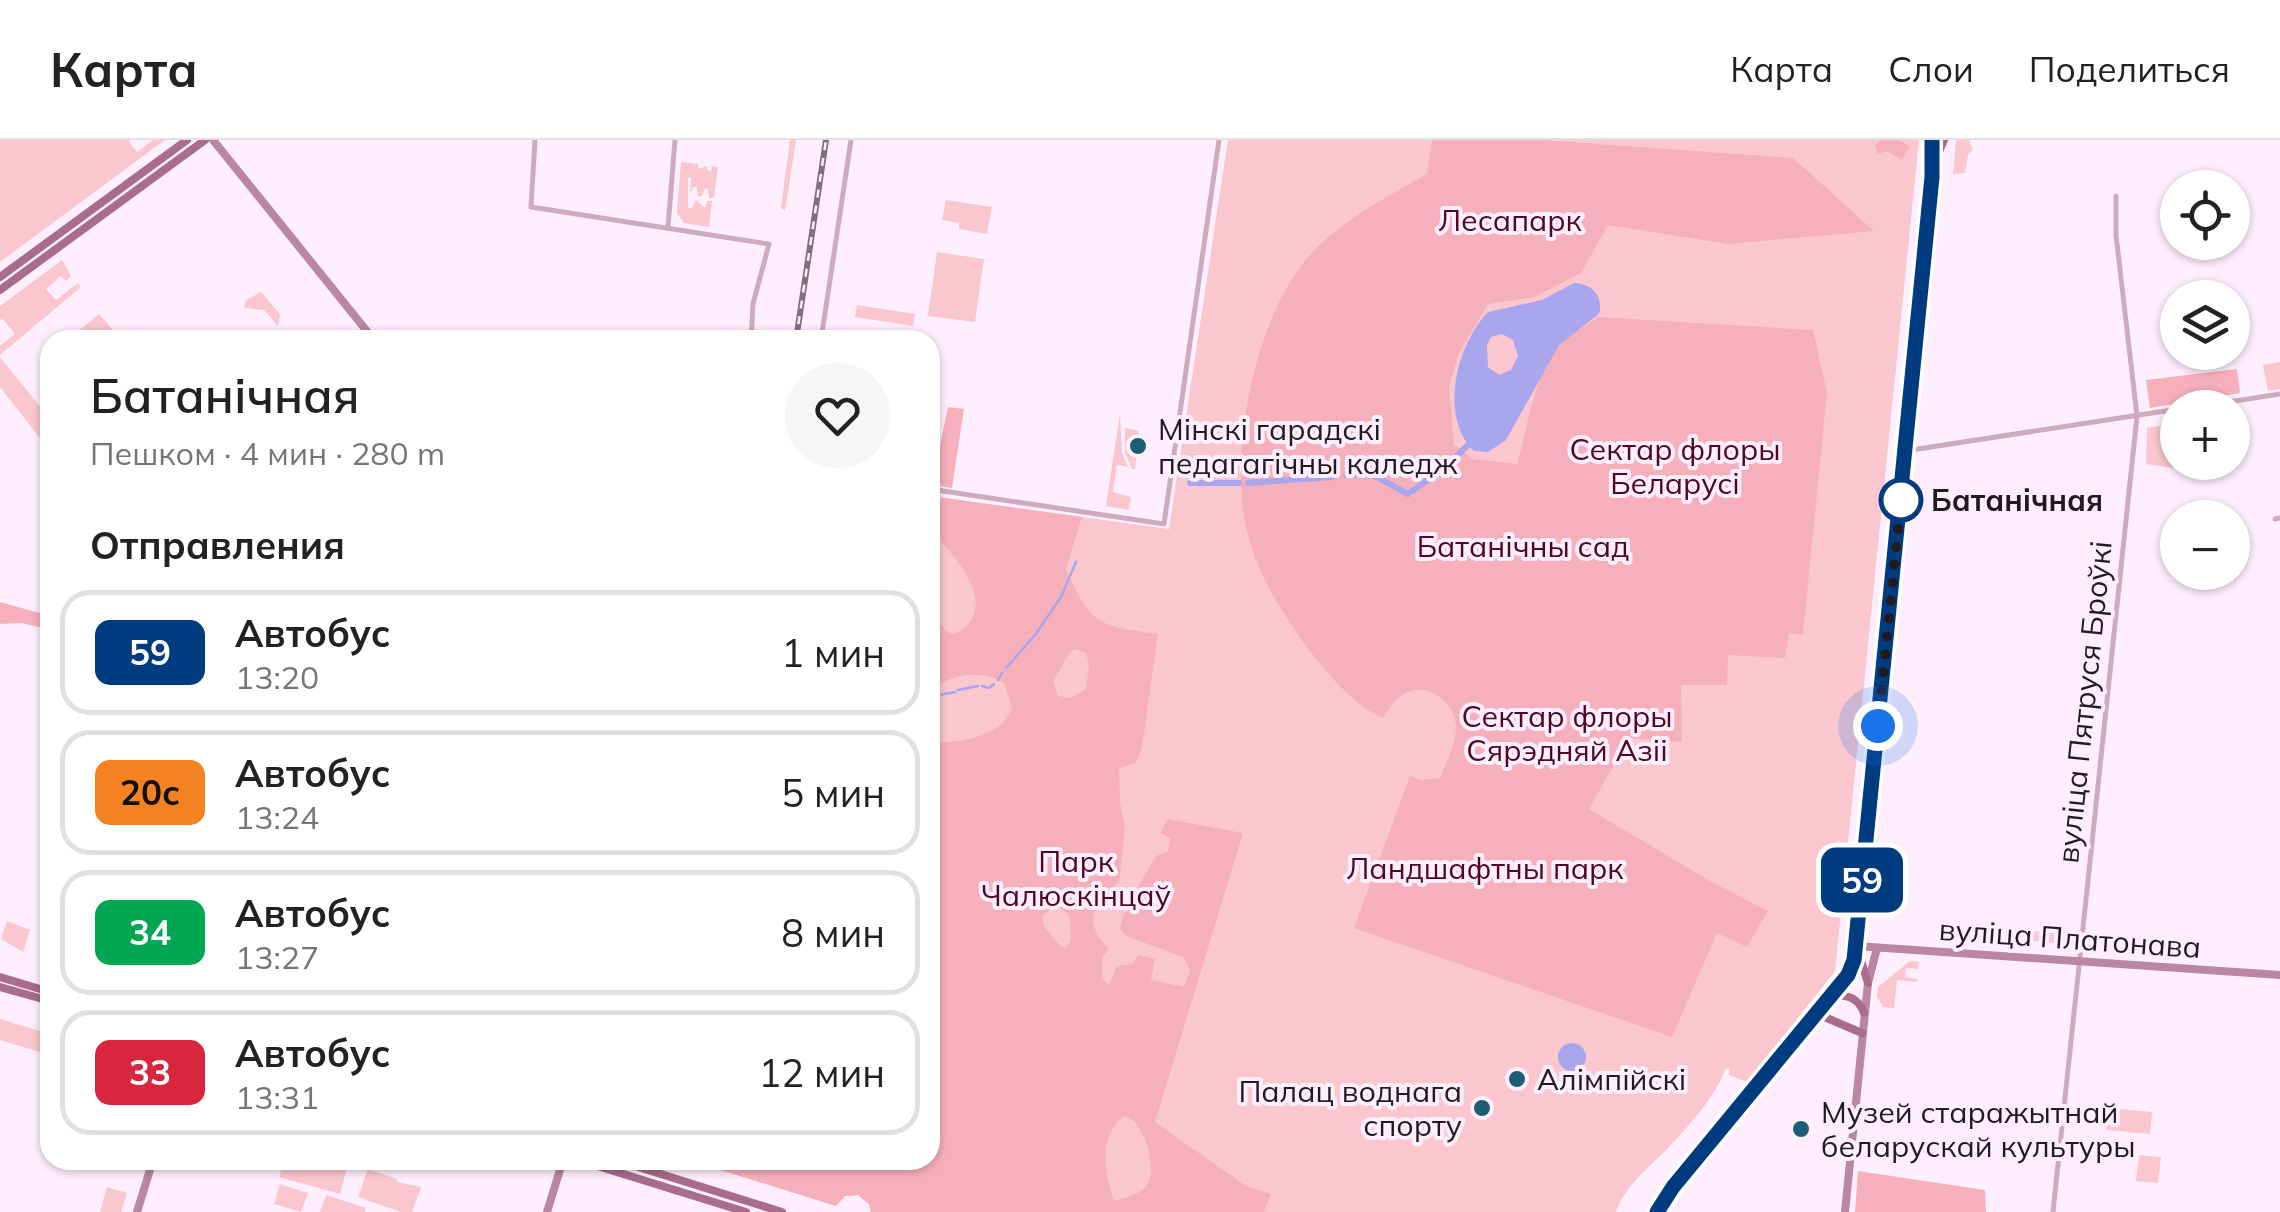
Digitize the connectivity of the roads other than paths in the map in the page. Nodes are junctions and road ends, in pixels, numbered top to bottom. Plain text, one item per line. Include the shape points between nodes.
1 (187, 140) edge
2 (209, 140) edge
3 (535, 140) edge
4 (675, 140) edge
5 (851, 140) edge
6 (1218, 140) edge
7 (1932, 140) edge
8 (1944, 140) edge
9 (1933, 166) junction
10 (2116, 196) dead end
11 (88, 212) junction
12 (95, 221) junction
13 (668, 228) junction
14 (0, 277) edge
15 (0, 290) edge
16 (366, 330) edge
17 (752, 330) edge
18 (822, 330) edge
19 (2280, 394) edge
20 (2250, 399) edge
21 (2160, 413) edge
22 (2137, 416) junction
23 (1906, 451) junction
24 (940, 490) edge
25 (1856, 946) junction
26 (1876, 948) junction
27 (2078, 962) junction
28 (2280, 974) edge
29 (0, 977) edge
30 (1868, 983) junction
31 (0, 987) edge
32 (40, 989) edge
33 (1829, 996) junction
34 (40, 998) edge
35 (1815, 1013) junction
36 (1864, 1013) junction
37 (1862, 1032) junction
38 (150, 1170) edge
39 (560, 1170) edge
40 (610, 1170) edge
41 (648, 1170) edge
42 (138, 1212) edge
43 (547, 1212) edge
44 (746, 1212) edge
45 (782, 1212) edge
46 (1657, 1212) edge
47 (1844, 1212) edge
48 (2053, 1212) edge

1 - 11 main road
2 - 12 main road
2 - 16 street
3 - 13 street via 531,207
4 - 13 street
5 - 18 street
6 - 24 street via 1164,524
7 - 9 main road
8 - 9 main road
9 - 23 main road
10 - 22 street, вуліца Пятруся Броўкі
11 - 12 main road
11 - 14 main road
12 - 15 main road
13 - 17 street via 770,244
19 - 20 street
21 - 22 street
22 - 23 street
22 - 27 street, вуліца Пятруся Броўкі
23 - 25 main road
25 - 26 street, вуліца Платонава
25 - 30 main road
25 - 33 main road via 1848,975
26 - 27 street, вуліца Платонава
26 - 30 street
27 - 28 street, вуліца Платонава
27 - 48 street, вуліца Пятруся Броўкі
29 - 32 main road
30 - 36 street
31 - 34 main road
33 - 35 main road
33 - 36 main road via 1850,997
35 - 37 main road
35 - 46 main road
36 - 37 street
37 - 47 street
38 - 42 street
39 - 43 street
40 - 44 main road
41 - 45 main road

